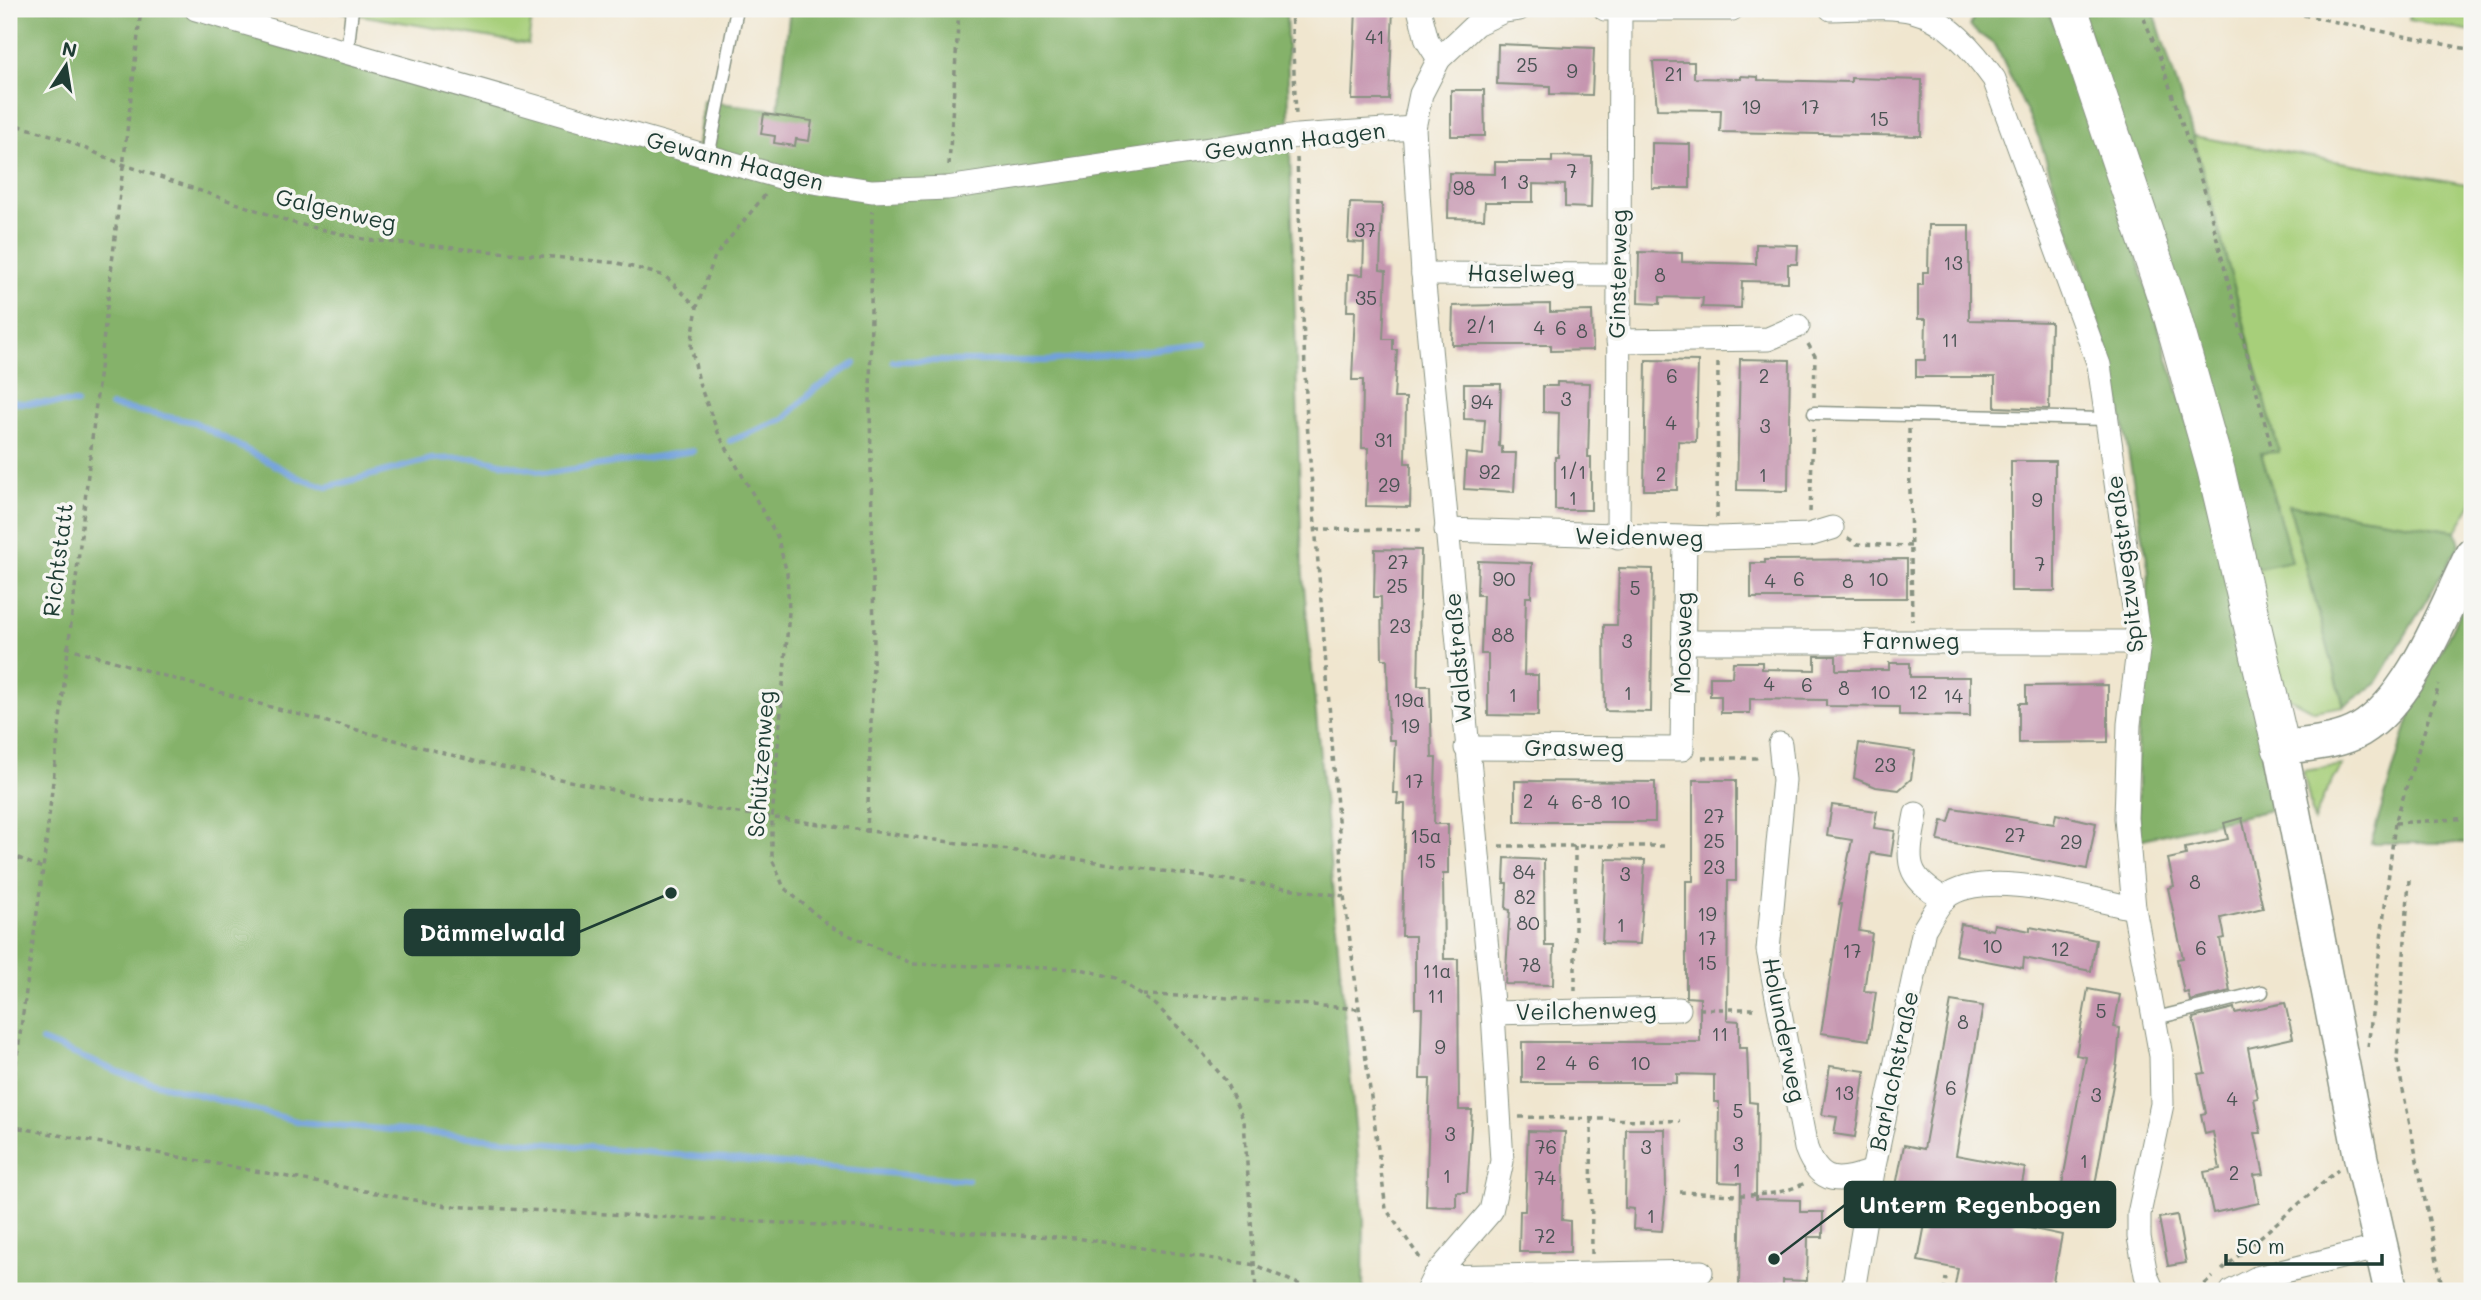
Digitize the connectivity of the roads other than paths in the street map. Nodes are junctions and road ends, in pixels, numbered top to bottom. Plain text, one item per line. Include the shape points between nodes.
1 (196, 9) edge
2 (352, 9) edge
3 (737, 9) edge
4 (1419, 9) edge
5 (1519, 9) edge
6 (1613, 9) edge
7 (1732, 9) edge
8 (1832, 9) edge
9 (2071, 12) edge
10 (347, 54) junction
11 (1438, 60) junction
12 (1414, 128) junction
13 (708, 157) junction
14 (1423, 274) junction
15 (1619, 275) junction
16 (1798, 326) dead end
17 (1618, 341) junction
18 (1814, 413) dead end
19 (2107, 419) junction
20 (1832, 528) road end
21 (1446, 530) junction
22 (1618, 537) junction
23 (1685, 537) junction
24 (2472, 554) edge
25 (1683, 642) junction
26 (2139, 642) junction
27 (1780, 744) road end
28 (1466, 748) junction
29 (1682, 748) joint
30 (2281, 748) junction
31 (1916, 814) dead end
32 (1945, 899) junction
33 (2134, 908) junction
34 (2262, 992) dead end
35 (1679, 1009) road end
36 (1493, 1013) junction
37 (2156, 1018) junction
38 (1873, 1171) junction
39 (2381, 1247) junction
40 (1701, 1272) dead end
41 (1430, 1284) edge
42 (1853, 1291) edge
43 (2153, 1291) edge
44 (2232, 1291) edge
45 (2391, 1291) edge

1 - 10 street, Gewann Haagen
2 - 10 lane
3 - 13 lane
4 - 11 street
5 - 11 street via 1476,24
6 - 7 street
6 - 15 street, Ginsterweg
8 - 19 street, Spitzwegstraße via 1913,11 1938,22 1974,50 1994,79 2099,365
9 - 30 main road via 2172,315 2209,444
10 - 13 street, Gewann Haagen
11 - 12 street, Waldstraße via 1421,94
12 - 13 street, Gewann Haagen via 1297,136 947,188 872,191 780,177
12 - 14 street, Waldstraße
14 - 15 street, Haselweg
14 - 21 street, Waldstraße
15 - 17 street, Ginsterweg
16 - 17 street via 1768,339
17 - 22 street, Ginsterweg
18 - 19 lane
19 - 26 street, Spitzwegstraße
20 - 23 street, Weidenweg via 1809,536
21 - 22 street, Weidenweg
21 - 28 street, Waldstraße
22 - 23 street, Weidenweg
23 - 25 street, Moosweg
24 - 30 main road via 2399,693 2376,719 2357,732
25 - 26 street, Farnweg
25 - 29 street, Moosweg
26 - 33 street, Spitzwegstraße via 2126,779
27 - 38 street, Holunderweg via 1784,780 1768,950 1806,1148 1813,1167 1827,1177 1842,1180
28 - 29 street, Grasweg
28 - 36 street, Waldstraße
30 - 39 main road
31 - 32 street via 1911,846 1914,876
32 - 33 street via 1965,887 1999,882
32 - 38 street, Barlachstraße via 1924,929
33 - 37 street, Spitzwegstraße
34 - 37 lane
35 - 36 street, Veilchenweg
36 - 41 street, Waldstraße via 1502,1161 1491,1211
37 - 43 street, Spitzwegstraße via 2162,1104 2138,1237
38 - 42 street, Barlachstraße
39 - 44 street via 2257,1278
39 - 45 main road
40 - 41 street

